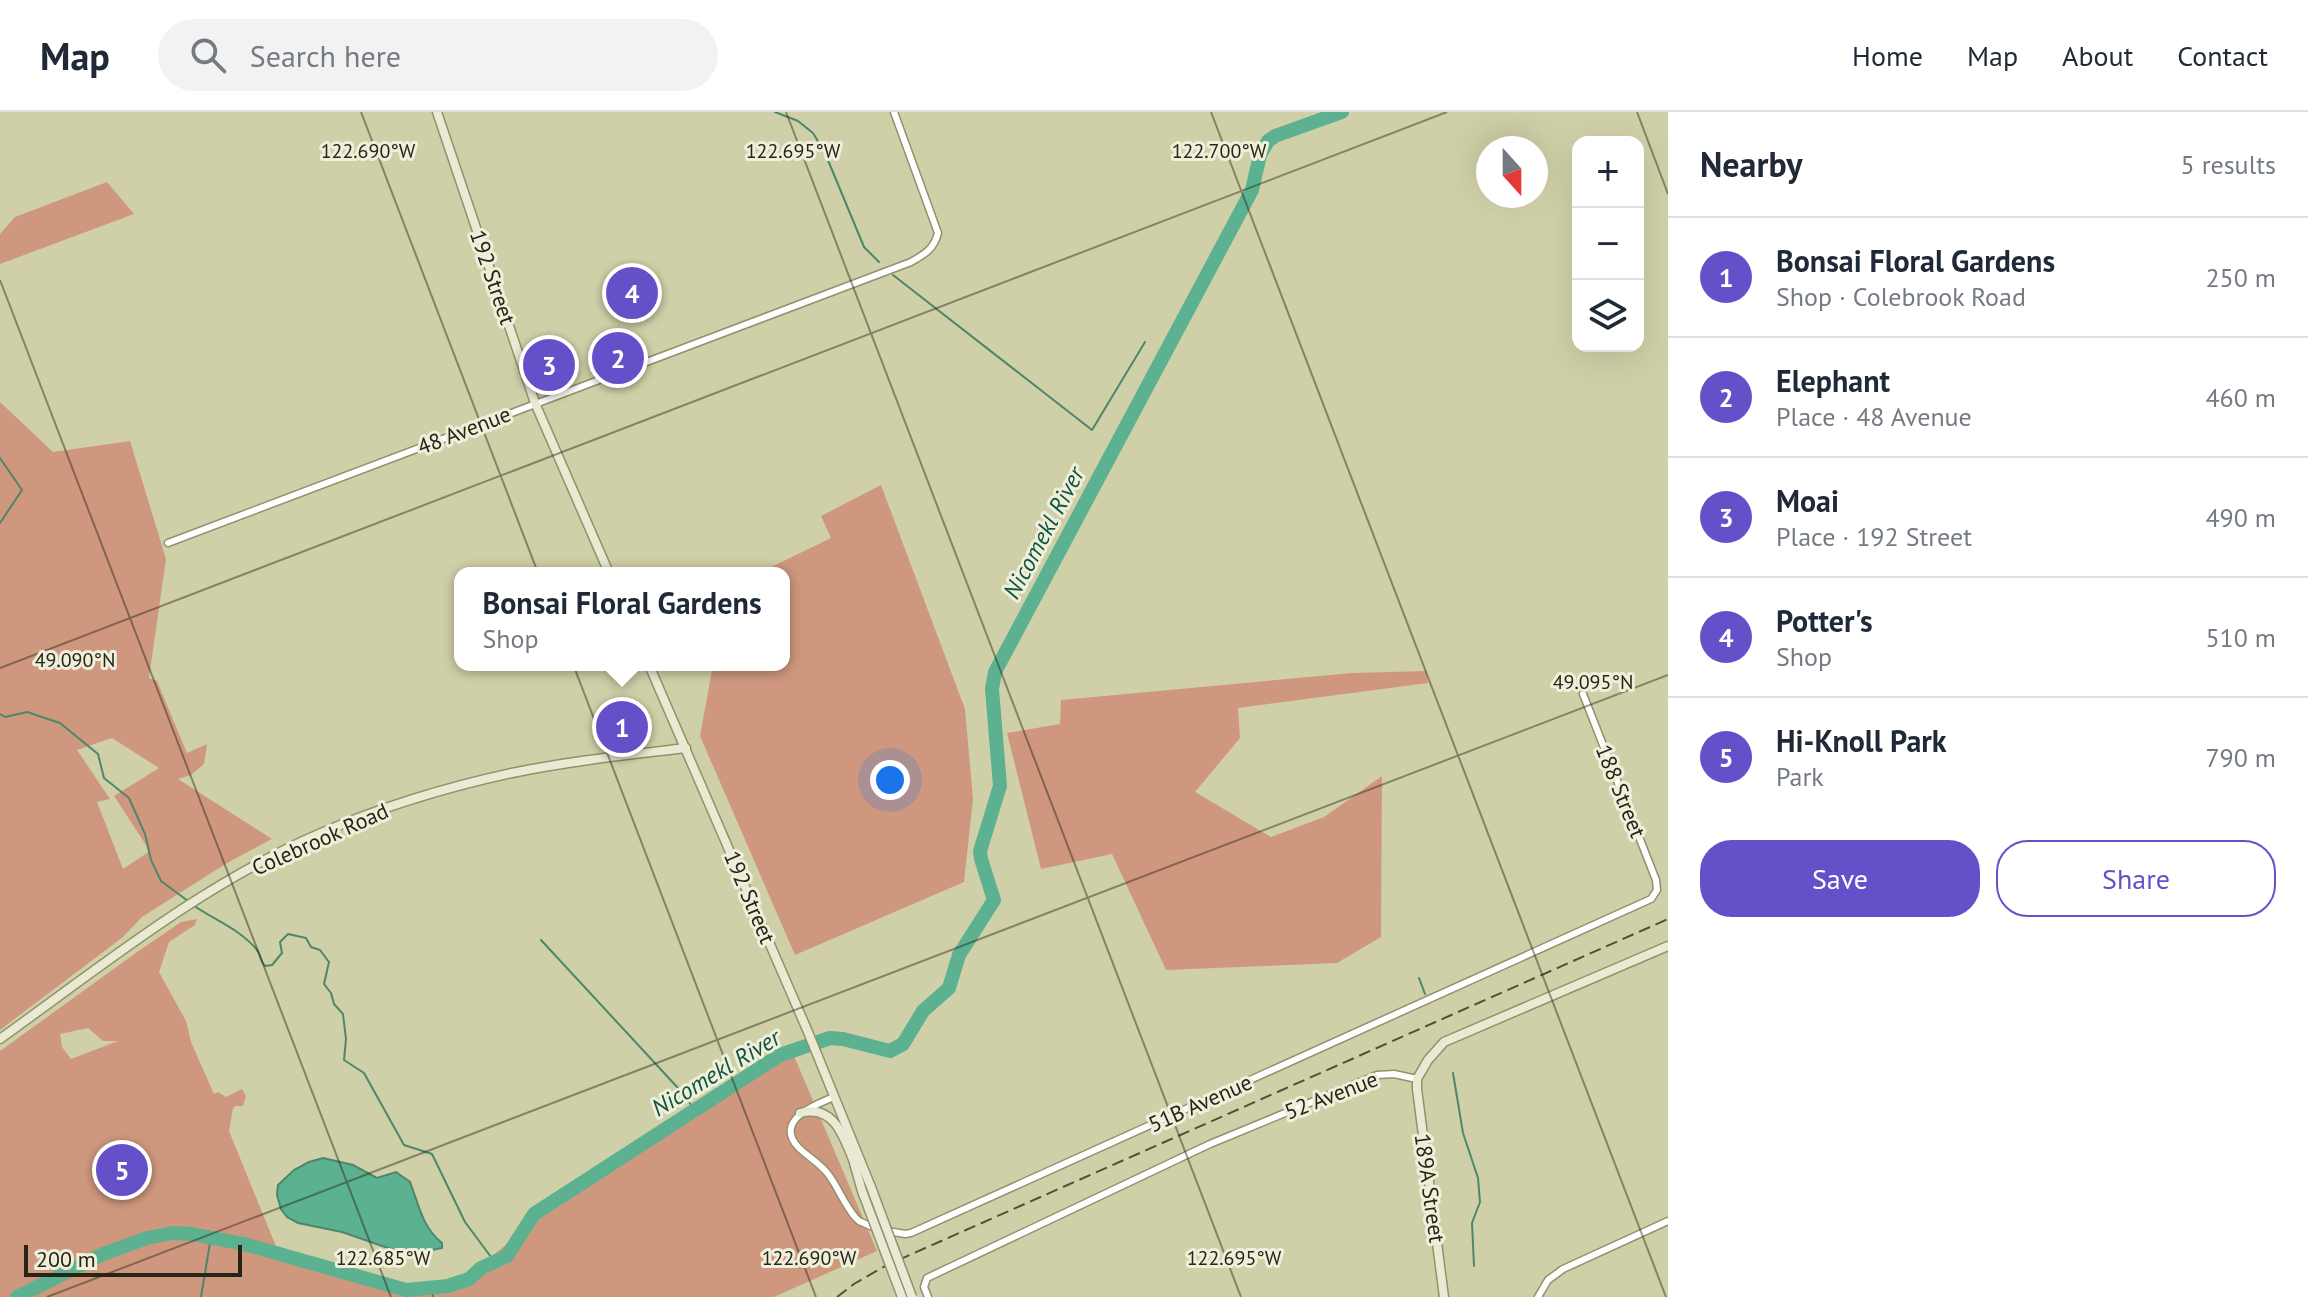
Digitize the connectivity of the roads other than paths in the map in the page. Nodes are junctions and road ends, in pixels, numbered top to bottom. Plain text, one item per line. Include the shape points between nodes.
1 (437, 112) edge
2 (894, 112) edge
3 (535, 403) junction
4 (168, 543) dead end
5 (606, 567) edge
6 (652, 671) edge
7 (1583, 694) dead end
8 (686, 748) junction
9 (1657, 890) joint
10 (1668, 946) edge
11 (0, 1039) edge
12 (1417, 1079) junction
13 (834, 1097) junction
14 (800, 1113) junction
15 (846, 1131) junction
16 (856, 1167) junction
17 (866, 1189) junction
18 (1668, 1221) edge
19 (902, 1297) edge
20 (912, 1297) edge
21 (928, 1297) edge
22 (1444, 1297) edge
23 (1538, 1297) edge

1 - 3 main road, 192 Street
2 - 3 street, 48 Avenue via 938,233 926,253
3 - 4 street, 48 Avenue
3 - 5 main road, 192 Street
6 - 8 main road, 192 Street
7 - 9 street, 188 Street
8 - 11 main road, Colebrook Road via 514,772 401,804 318,835 160,923
8 - 13 main road, 192 Street
9 - 14 street, 51B Avenue via 1651,899 905,1234 874,1228 855,1217 826,1171 797,1146 792,1126
10 - 12 main road via 1444,1042
12 - 21 street, 52 Avenue via 1377,1075 1210,1144 927,1278
12 - 22 main road, 189A Street
13 - 14 street
13 - 15 main road, 192 Street
14 - 16 main road via 826,1114
15 - 16 main road, 192 Street
15 - 17 main road, 192 Street
16 - 17 main road, 192 Street
17 - 19 main road, 192 Street, bridge
17 - 20 main road, 192 Street, bridge
18 - 23 street via 1554,1274

